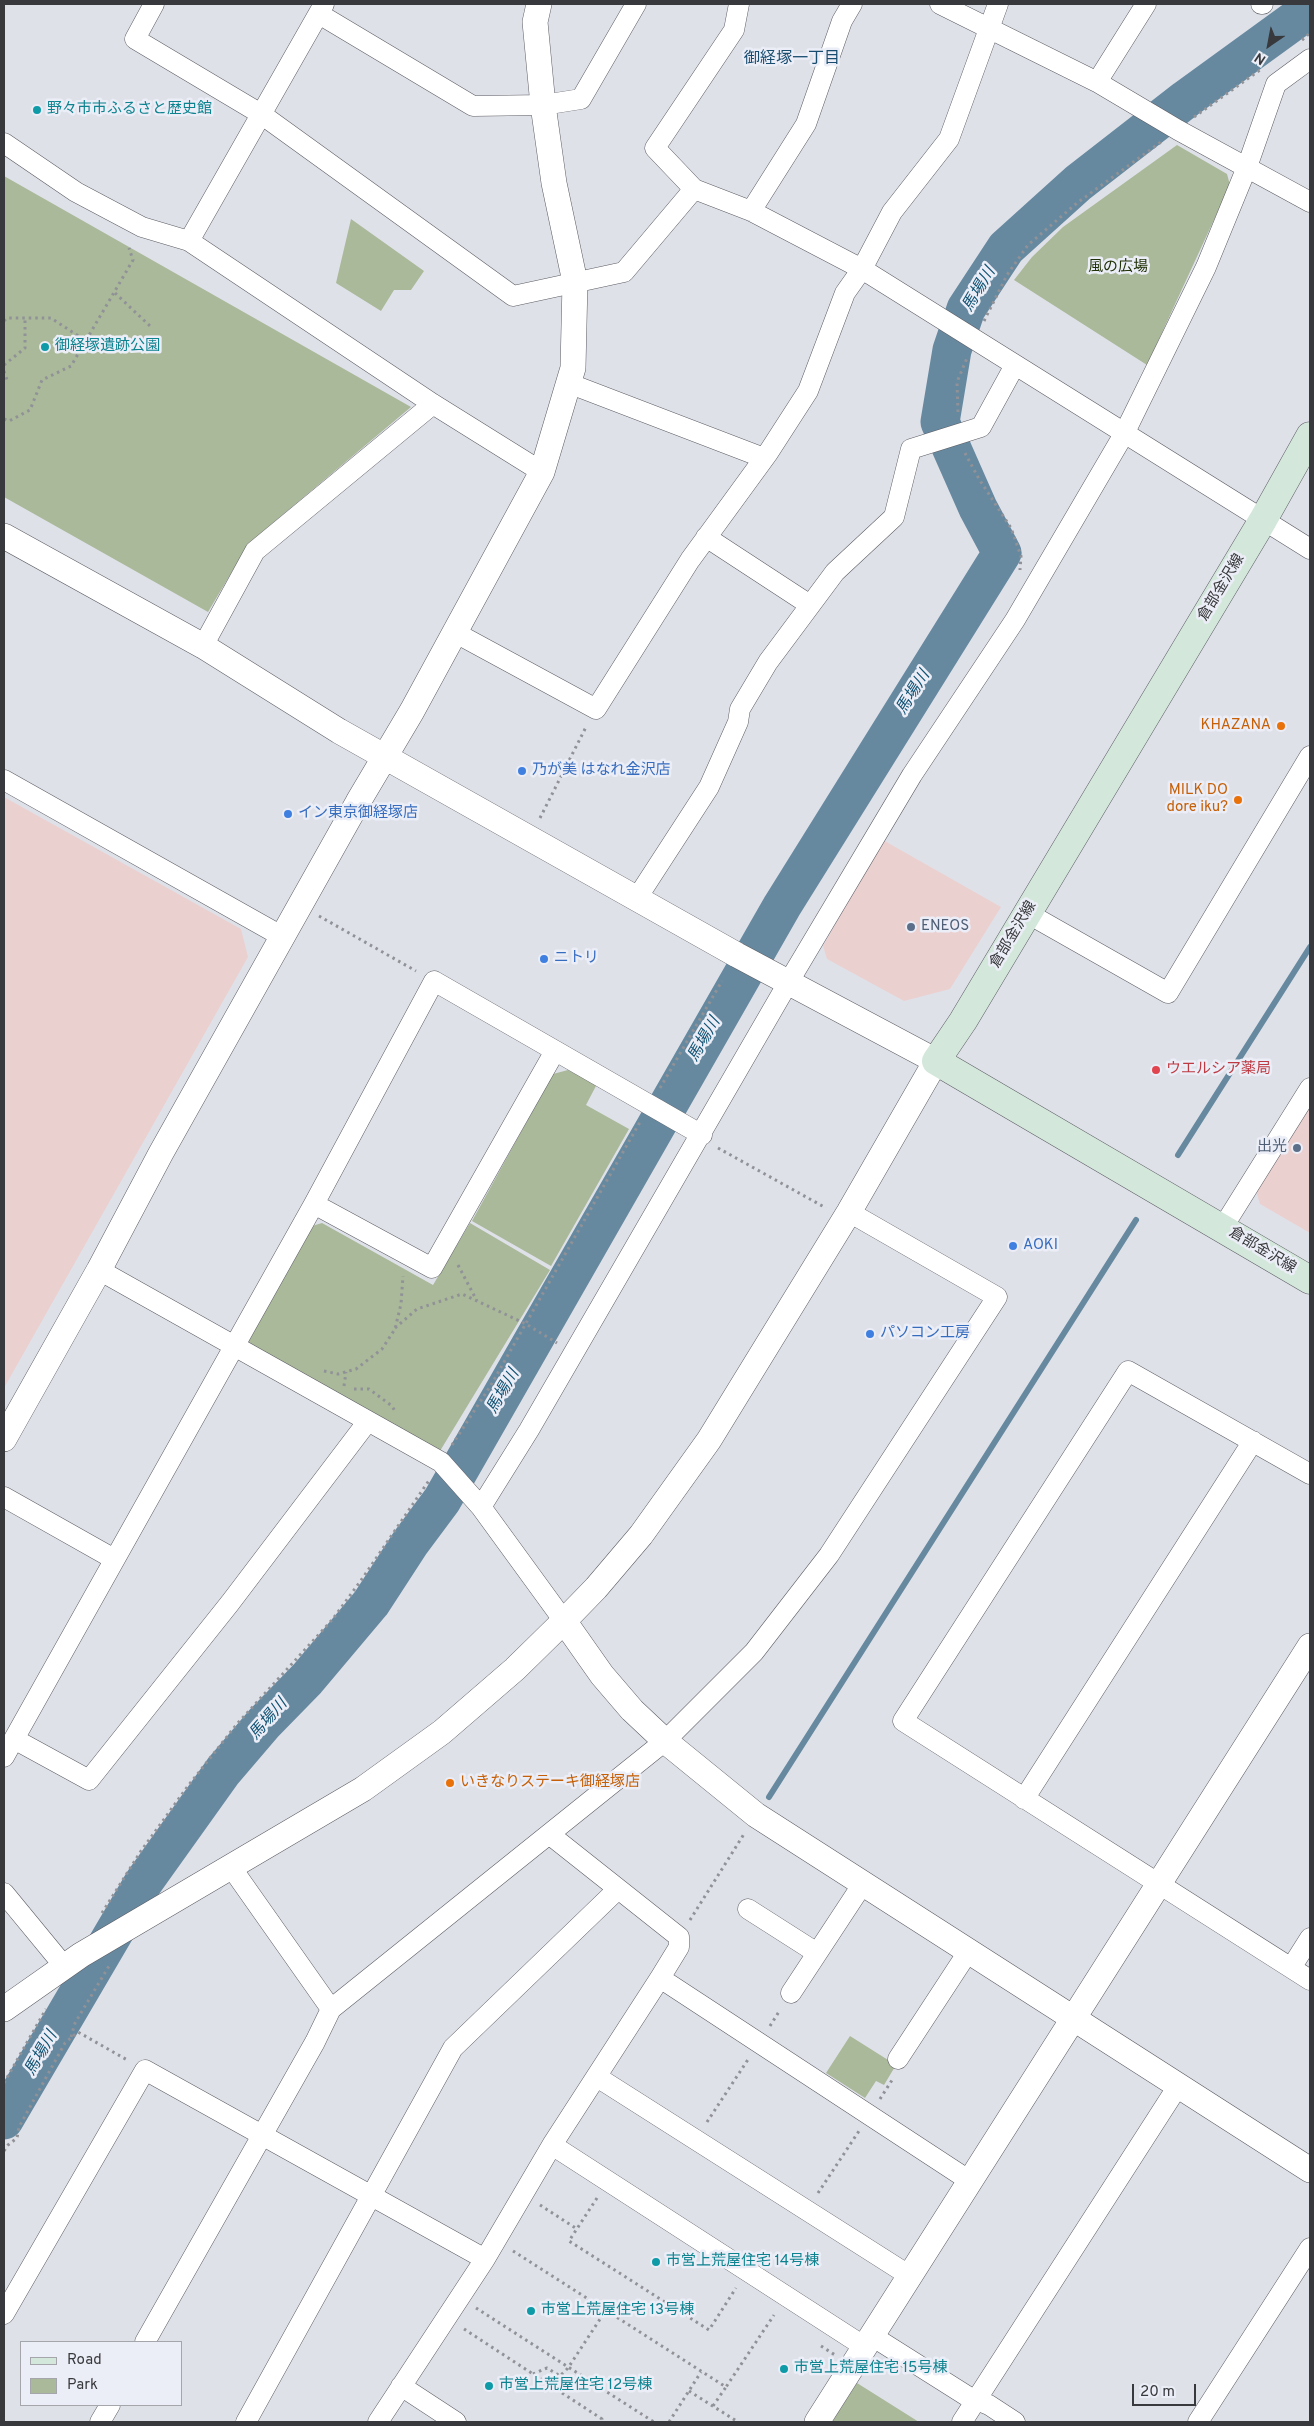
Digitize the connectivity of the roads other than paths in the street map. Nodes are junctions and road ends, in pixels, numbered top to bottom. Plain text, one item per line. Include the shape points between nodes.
1 (154, 4) edge
2 (539, 4) edge
3 (636, 4) edge
4 (739, 4) edge
5 (852, 4) edge
6 (940, 4) edge
7 (998, 4) edge
8 (1146, 4) edge
9 (322, 9) edge
10 (990, 30) junction
11 (1310, 59) edge
12 (1097, 82) junction
13 (543, 105) junction
14 (261, 114) junction
15 (4, 143) edge
16 (1247, 166) junction
17 (694, 189) junction
18 (1310, 202) edge
19 (751, 211) junction
20 (189, 241) junction
21 (862, 269) junction
22 (575, 282) junction
23 (1015, 366) junction
24 (568, 383) junction
25 (433, 404) junction
26 (1124, 434) junction
27 (1310, 436) edge
28 (764, 458) junction
29 (542, 472) junction
30 (1263, 520) junction
31 (4, 536) edge
32 (706, 537) junction
33 (1310, 549) edge
34 (810, 605) junction
35 (454, 632) junction
36 (202, 646) junction
37 (386, 756) junction
38 (1310, 756) edge
39 (4, 780) edge
40 (637, 898) junction
41 (1027, 913) junction
42 (283, 937) junction
43 (788, 983) junction
44 (556, 1051) junction
45 (936, 1061) junction
46 (1310, 1088) edge
47 (695, 1133) junction
48 (314, 1204) junction
49 (838, 1210) junction
50 (1222, 1227) junction
51 (99, 1270) junction
52 (1310, 1280) edge
53 (234, 1346) junction
54 (368, 1421) junction
55 (4, 1439) edge
56 (1253, 1442) junction
57 (1310, 1474) edge
58 (4, 1497) edge
59 (480, 1507) junction
60 (114, 1560) junction
61 (564, 1621) junction
62 (1310, 1646) edge
63 (14, 1739) junction
64 (665, 1741) junction
65 (4, 1757) edge
66 (1024, 1799) junction
67 (548, 1834) junction
68 (231, 1868) junction
69 (1160, 1884) junction
70 (862, 1885) junction
71 (617, 1890) junction
72 (4, 1893) edge
73 (748, 1909) dead end
74 (1310, 1938) edge
75 (968, 1952) junction
76 (818, 1953) junction
77 (64, 1966) junction
78 (1291, 1968) junction
79 (660, 1978) junction
80 (1310, 1980) edge
81 (791, 1994) road end
82 (4, 2009) edge
83 (331, 2009) junction
84 (1074, 2018) junction
85 (898, 2059) road end
86 (597, 2076) junction
87 (1178, 2086) junction
88 (262, 2135) junction
89 (552, 2145) junction
90 (1310, 2170) edge
91 (970, 2180) junction
92 (372, 2195) junction
93 (1310, 2248) edge
94 (485, 2259) junction
95 (910, 2276) junction
96 (4, 2314) edge
97 (146, 2341) edge
98 (868, 2341) junction
99 (401, 2386) junction
100 (977, 2400) junction
101 (109, 2406) edge
102 (100, 2422) edge
103 (246, 2422) edge
104 (378, 2422) edge
105 (456, 2422) edge
106 (817, 2422) edge
107 (962, 2422) edge
108 (1015, 2422) edge
109 (1198, 2422) edge

1 - 14 street via 135,39
2 - 13 street via 535,22
3 - 13 street via 581,99
4 - 17 street via 734,30 655,148
5 - 19 street via 842,21 806,124
6 - 10 street
7 - 10 street
8 - 12 street
9 - 13 street via 473,106
9 - 14 street
10 - 12 street
10 - 21 street via 949,138 892,212
11 - 16 street via 1276,84
12 - 16 street
13 - 22 street via 554,183
14 - 20 street
14 - 22 street via 514,296
15 - 20 street via 76,192 142,227
16 - 18 street
16 - 26 street via 1206,267
17 - 19 street
17 - 22 street via 624,272
19 - 21 street
20 - 25 street
21 - 23 street
21 - 28 street via 845,293 808,391
22 - 24 street via 573,368
23 - 26 street
23 - 34 street via 981,427 911,449 894,517 835,572
24 - 28 street
24 - 29 street
25 - 29 street
25 - 36 street via 255,552
26 - 30 street
26 - 43 street via 1015,620 912,775
27 - 30 main road, 倉部金沢線
28 - 32 street
29 - 35 street
30 - 33 street
30 - 41 main road, 倉部金沢線
31 - 36 street
32 - 34 street
32 - 35 street via 596,709
34 - 40 street via 768,662 740,709 738,722 709,787
35 - 37 street
36 - 37 street
37 - 40 street
37 - 42 street
38 - 41 street via 1168,994
39 - 42 street
40 - 43 street
41 - 45 main road, 倉部金沢線
42 - 51 street
43 - 45 street
43 - 47 street
44 - 47 street
44 - 48 street via 432,1268
44 - 48 street via 434,981
45 - 49 street
45 - 50 main road, 倉部金沢線
46 - 50 street
47 - 59 street via 529,1430
48 - 53 street
49 - 61 street via 704,1448 641,1535
49 - 64 street via 998,1297 829,1555 754,1652
50 - 52 main road, 倉部金沢線
51 - 53 street
51 - 55 street
53 - 54 street
53 - 60 street
54 - 59 street via 448,1468
54 - 63 street via 90,1780
56 - 57 street
56 - 66 street
56 - 66 street via 1128,1371 903,1721
58 - 60 street
59 - 61 street
60 - 63 street
61 - 64 street via 602,1675
61 - 68 street via 515,1669 442,1732 363,1789
62 - 69 street
63 - 65 street
64 - 67 street
64 - 70 street via 756,1815
66 - 69 street
67 - 71 street
67 - 83 street
68 - 77 street
68 - 83 street
69 - 78 street
69 - 84 street
70 - 75 street
70 - 76 street
71 - 79 street via 679,1937 679,1947
71 - 92 street via 453,2048
72 - 77 street
73 - 76 street
74 - 78 street
75 - 84 street
75 - 85 street
76 - 81 street
77 - 82 street
78 - 80 street
79 - 86 street
79 - 91 street
83 - 88 street via 316,2042
84 - 87 street
84 - 91 street
86 - 89 street
86 - 95 street
87 - 90 street
87 - 100 street
88 - 92 street
88 - 96 street via 145,2070
88 - 97 street
89 - 94 street
89 - 98 street
91 - 95 street
92 - 94 street
92 - 103 street
93 - 109 street
94 - 99 street
95 - 98 street
98 - 100 street
98 - 106 street
99 - 104 street
99 - 105 street
100 - 107 street
100 - 108 street
101 - 102 street

